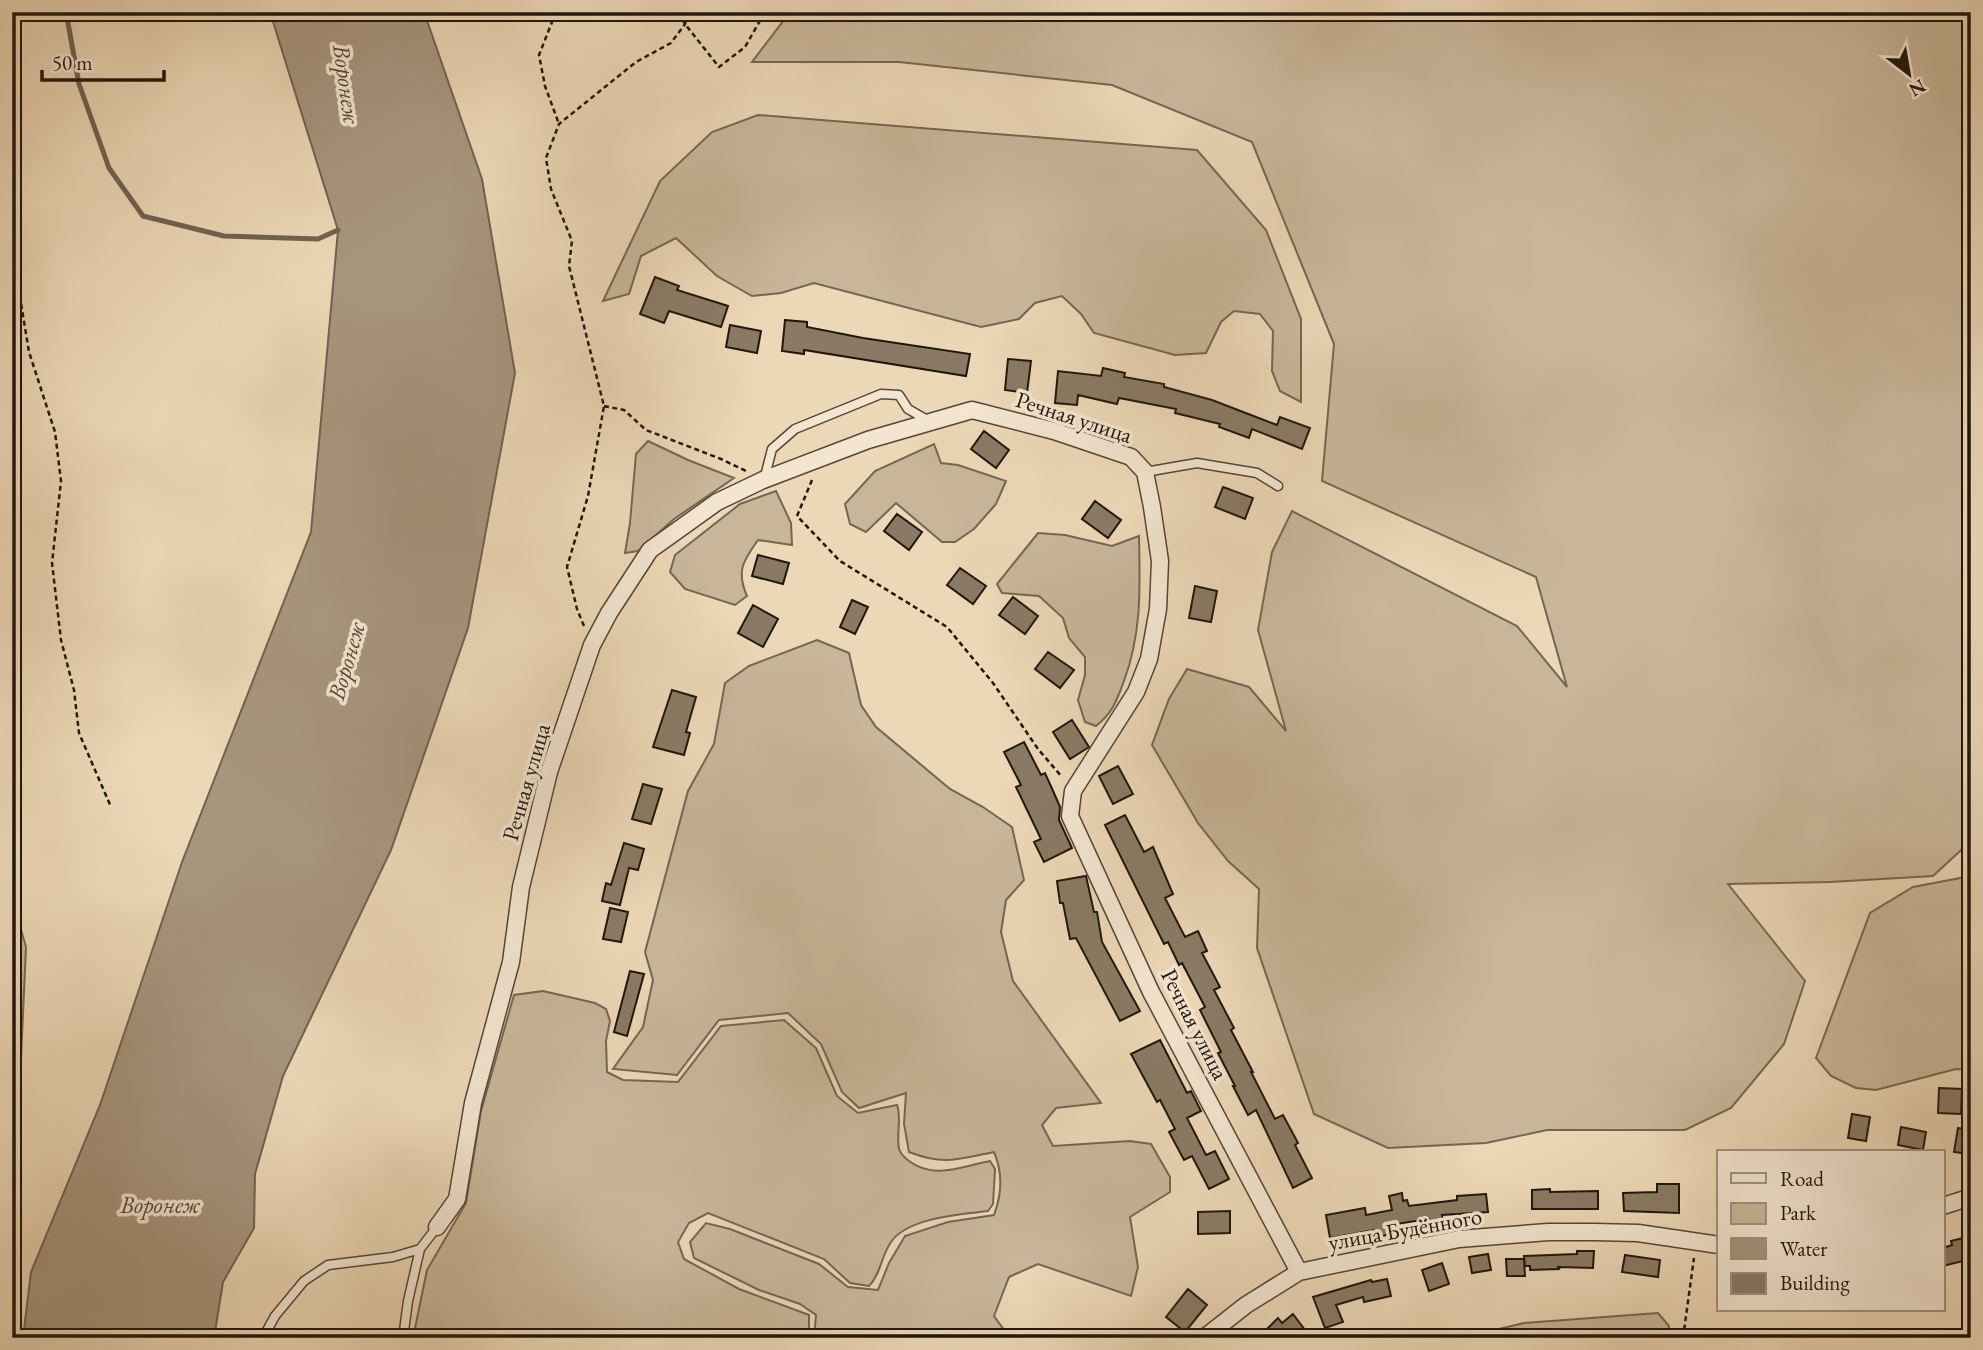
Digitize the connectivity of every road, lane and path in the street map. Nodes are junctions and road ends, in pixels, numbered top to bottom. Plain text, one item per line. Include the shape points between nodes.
1 (556, 12) edge
2 (678, 12) edge
3 (688, 12) edge
4 (765, 12) edge
5 (684, 24) junction
6 (559, 124) junction
7 (12, 282) edge
8 (604, 406) junction
9 (929, 421) junction
10 (820, 459) junction
11 (1145, 472) junction
12 (763, 481) junction
13 (1278, 486) dead end
14 (592, 645) junction
15 (1073, 791) junction
16 (111, 807) dead end
17 (1971, 1197) edge
18 (1944, 1206) edge
19 (437, 1227) joint
20 (1696, 1243) junction
21 (1717, 1245) edge
22 (421, 1249) junction
23 (1299, 1272) junction
24 (263, 1338) edge
25 (403, 1338) edge
26 (1204, 1338) edge
27 (1683, 1338) edge

1 - 6 path via 539,55
2 - 5 path
3 - 5 path
4 - 5 path via 745,47 719,67
5 - 6 path via 671,43 636,62
6 - 8 path via 546,158 551,189 572,241 569,266
7 - 16 path via 18,285 29,352 55,432 61,481 52,563 61,640 79,733
8 - 12 path via 624,411 646,430
8 - 14 path via 588,496 566,567
9 - 10 street, Речная улица
9 - 11 street, Речная улица via 972,410 1131,457
9 - 12 lane via 908,409 899,395 881,394 795,429 772,449
10 - 12 street, Речная улица
10 - 15 path via 797,516 839,561 947,627
11 - 13 lane via 1197,463 1257,473
11 - 15 street, Речная улица via 1160,561 1149,659 1136,692
12 - 14 street, Речная улица via 717,502 650,550
14 - 19 street, Речная улица via 549,772 524,874 511,962 473,1103 457,1199
15 - 23 street, Речная улица via 1070,816 1151,992
17 - 18 street
19 - 22 lane
20 - 21 street, улица Будённого
20 - 23 street, улица Будённого via 1638,1233 1548,1232 1459,1239
20 - 27 path
22 - 24 lane via 328,1265 304,1281
22 - 25 lane
23 - 26 street, улица Будённого

